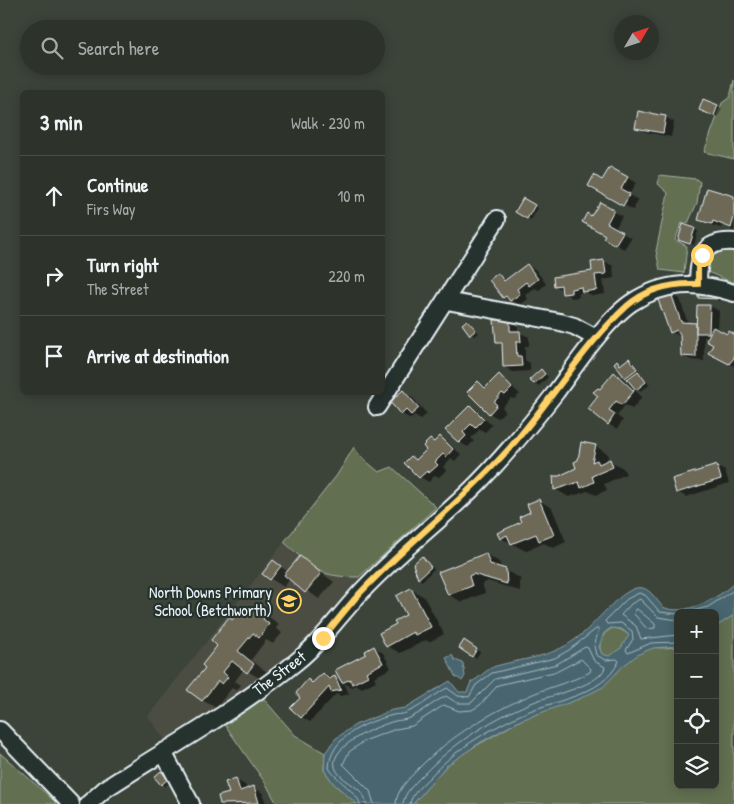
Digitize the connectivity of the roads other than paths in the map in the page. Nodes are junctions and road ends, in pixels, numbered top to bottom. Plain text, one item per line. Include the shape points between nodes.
1 (497, 219) dead end
2 (734, 242) edge
3 (698, 284) junction
4 (734, 293) edge
5 (447, 301) junction
6 (596, 338) junction
7 (378, 407) dead end
8 (0, 730) edge
9 (163, 752) junction
10 (72, 804) edge
11 (88, 804) edge
12 (191, 804) edge

1 - 5 street via 448,293
2 - 3 street via 715,243 702,255
3 - 4 street, The Street
3 - 6 street, The Street via 672,285 648,292 628,305
5 - 6 street via 560,322
5 - 7 street via 433,316
6 - 9 street, The Street via 498,461 361,592 323,638 259,689
8 - 10 street
9 - 11 street, The Street via 104,789
9 - 12 street

